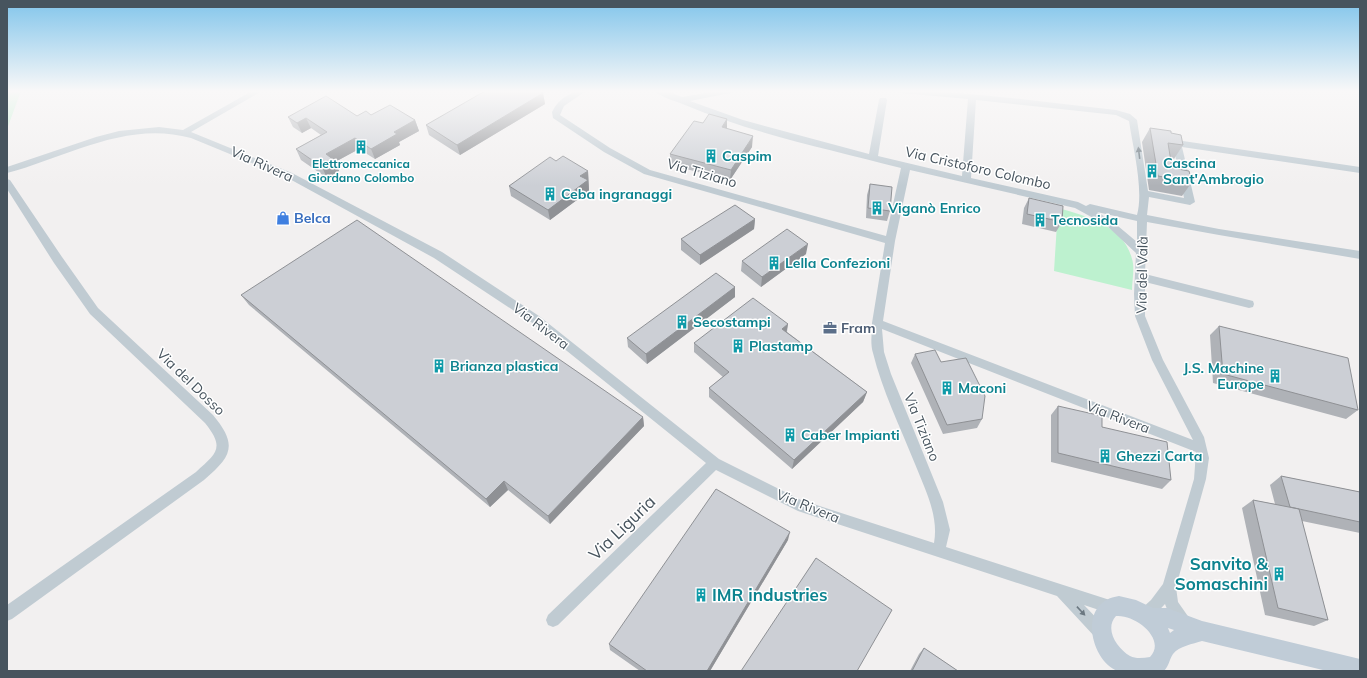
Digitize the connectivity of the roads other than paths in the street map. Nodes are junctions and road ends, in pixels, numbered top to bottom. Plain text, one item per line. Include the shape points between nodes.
1 (202, 123) edge
2 (566, 123) edge
3 (743, 123) edge
4 (879, 123) edge
5 (970, 123) edge
6 (1133, 123) edge
7 (184, 133) junction
8 (1136, 137) junction
9 (1147, 139) dead end
10 (1162, 141) edge
11 (1178, 144) junction
12 (873, 158) junction
13 (906, 166) junction
14 (7, 170) edge
15 (1360, 170) edge
16 (966, 179) junction
17 (7, 182) edge
18 (1144, 193) junction
19 (1078, 205) junction
20 (1141, 219) junction
21 (890, 241) junction
22 (1141, 251) junction
23 (1360, 255) edge
24 (1140, 277) junction
25 (1249, 304) dead end
26 (877, 323) junction
27 (1202, 450) junction
28 (715, 462) junction
29 (939, 551) junction
30 (1169, 587) junction
31 (1062, 591) junction
32 (1111, 607) junction
33 (7, 614) edge
34 (1147, 616) junction
35 (553, 620) dead end
36 (1198, 629) junction
37 (1100, 632) junction
38 (1164, 648) junction
39 (1115, 662) edge
40 (1149, 669) edge
41 (1360, 669) edge

1 - 7 street
2 - 21 street, Via Tiziano via 641,170
3 - 12 street, Via Cristoforo Colombo
4 - 12 street
5 - 16 street
6 - 8 street, Via del Valà
7 - 14 street, Via Rivera via 154,130 119,134
7 - 28 street, Via Rivera via 289,175 438,255 535,319
8 - 9 street
18 -> 8 street, Via del Valà
10 - 11 street
11 - 15 street
11 - 18 street via 1190,202
12 - 13 street, Via Cristoforo Colombo
13 - 16 street, Via Cristoforo Colombo
13 - 21 street, Via Tiziano
16 - 19 street, Via Cristoforo Colombo
17 - 33 street, Via del Dosso via 94,311 209,419 223,436 224,444 217,459 200,476
18 - 20 street, Via del Valà
19 - 20 street
19 - 22 street, Via Cristoforo Colombo via 1109,223
20 - 22 street, Via del Valà
20 - 23 street via 1149,218
21 - 26 street, Via Tiziano
22 - 24 street, Via del Valà
24 - 25 street
24 - 27 street, Via del Valà via 1139,304 1143,326
26 - 27 street, Via Rivera
26 - 29 street, Via Tiziano via 877,344 881,362 937,502 943,530
27 - 30 street, Via del Valà via 1200,479
28 - 29 street, Via Rivera via 798,505
28 - 35 street, Via Liguria
29 - 31 street, Via Rivera
30 - 34 street, Via del Valà
30 - 36 street, Via del Valà via 1173,608
31 - 32 street, Via Rivera
31 -> 37 street, Via Rivera
32 - 34 street via 1128,606
32 - 37 street via 1102,617
34 - 36 street via 1167,618
34 - 38 street via 1160,633
36 - 38 street
36 - 41 street
37 - 39 street
38 - 40 street via 1162,658
39 - 40 street via 1121,661 1131,666

